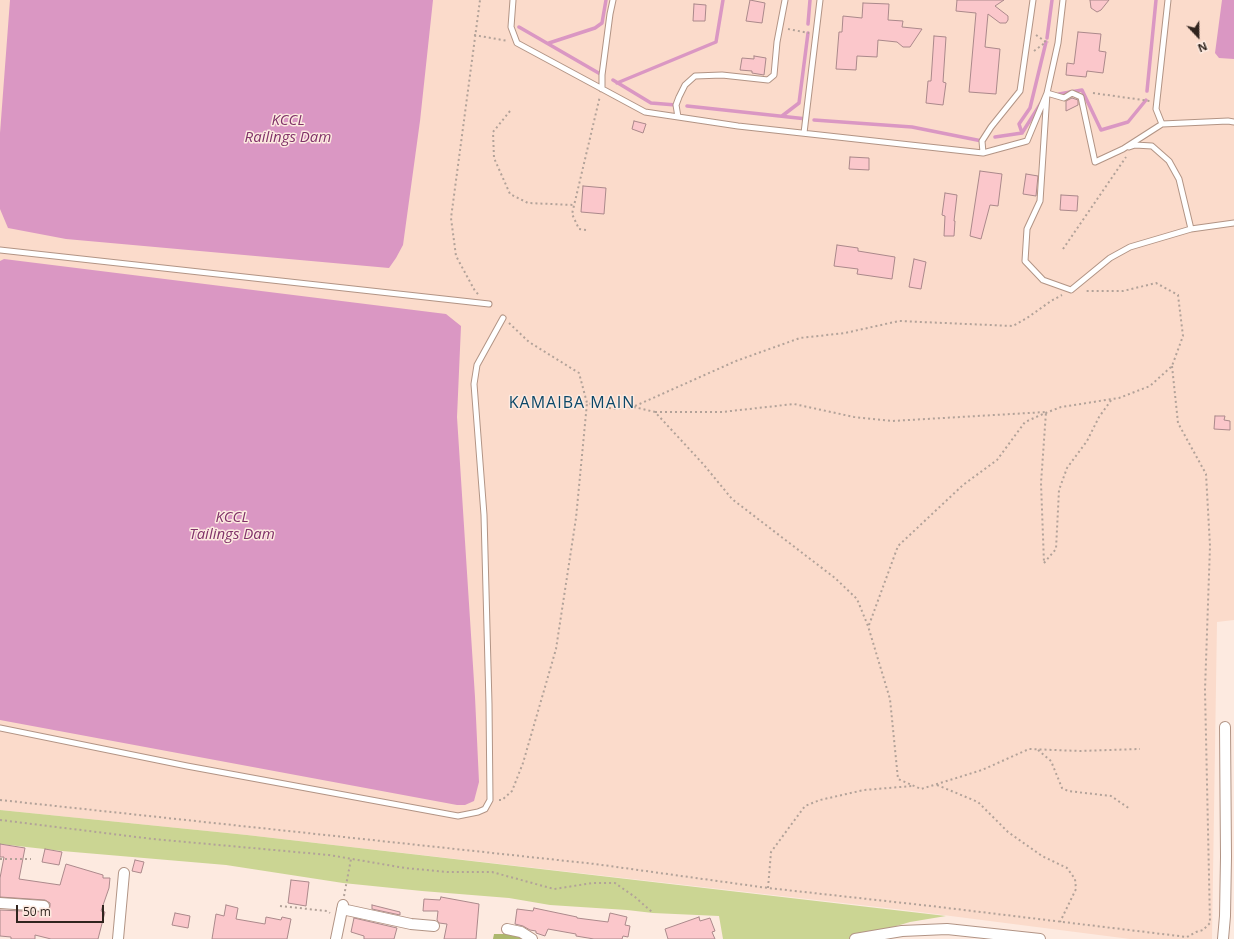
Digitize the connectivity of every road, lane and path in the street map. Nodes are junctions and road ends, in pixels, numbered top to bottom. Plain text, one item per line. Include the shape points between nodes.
1 (480, 0) edge
2 (513, 0) edge
3 (613, 0) edge
4 (785, 0) edge
5 (820, 0) edge
6 (1033, 0) edge
7 (1063, 0) edge
8 (1168, 0) edge
9 (780, 28) junction
10 (1029, 29) junction
11 (816, 34) junction
12 (474, 35) junction
13 (1046, 42) junction
14 (517, 43) junction
15 (1058, 43) junction
16 (1025, 58) junction
17 (602, 89) junction
18 (1047, 93) junction
19 (1093, 93) dead end
20 (1157, 102) junction
21 (510, 111) dead end
22 (678, 117) junction
23 (1232, 120) edge
24 (1162, 124) junction
25 (804, 133) junction
26 (1135, 145) junction
27 (1123, 149) junction
28 (983, 153) junction
29 (574, 205) junction
30 (1234, 223) edge
31 (1191, 229) junction
32 (586, 230) dead end
33 (1063, 249) dead end
34 (0, 250) edge
35 (1071, 290) junction
36 (489, 304) joint
37 (503, 318) joint
38 (1172, 366) junction
39 (1112, 399) junction
40 (587, 403) junction
41 (634, 407) junction
42 (655, 412) junction
43 (1046, 412) junction
44 (868, 626) junction
45 (1225, 727) dead end
46 (0, 728) edge
47 (1140, 749) dead end
48 (1037, 750) junction
49 (936, 785) junction
50 (913, 786) junction
51 (0, 800) edge
52 (490, 800) junction
53 (1130, 809) dead end
54 (0, 820) edge
55 (0, 859) edge
56 (31, 859) dead end
57 (351, 859) junction
58 (124, 873) dead end
59 (768, 888) junction
60 (0, 903) edge
61 (44, 906) dead end
62 (280, 906) dead end
63 (341, 911) junction
64 (652, 912) dead end
65 (1060, 922) junction
66 (434, 926) dead end
67 (507, 929) dead end
68 (947, 934) edge
69 (1226, 937) edge
70 (118, 939) edge
71 (336, 939) edge
72 (532, 939) edge
73 (855, 939) edge
74 (1040, 939) edge

1 - 12 path
2 - 14 lane via 510,27
3 - 17 lane
4 - 9 lane
5 - 11 lane
6 - 10 lane
7 - 15 lane
8 - 20 lane
9 - 11 path
9 - 22 lane via 774,75 768,80 722,75 695,76 685,85 679,97 676,105
10 - 13 path
10 - 16 lane
11 - 25 lane
12 - 14 path
12 - 36 path via 451,218 456,256 475,291
13 - 15 path
13 - 16 path
14 - 17 lane
15 - 18 lane
16 - 28 lane via 1020,91 982,141
17 - 22 lane via 645,112
17 - 29 path
18 - 27 lane via 1064,98 1072,93 1081,97 1095,162
18 - 28 lane via 1027,141
18 - 35 lane via 1040,201 1027,229 1026,261 1043,280
19 - 20 path
20 - 24 lane via 1156,109
21 - 29 path via 494,132 494,158 510,194 528,203
22 - 25 lane
23 - 24 lane
24 - 27 lane
25 - 28 lane
26 - 27 lane
26 - 31 lane via 1152,146 1169,161 1180,179
26 - 33 path
29 - 32 path via 572,214 575,222 579,229
30 - 31 lane
31 - 35 lane via 1130,247 1110,258
34 - 36 lane
35 - 38 path via 1123,291 1156,283 1178,295 1183,336
35 - 41 path via 1013,326 899,321 845,333 800,338 736,361
37 - 40 path via 529,342 579,372
37 - 52 lane via 477,365 474,384 484,515
38 - 39 path via 1150,386
38 - 65 path via 1178,423 1206,474 1210,546 1205,690 1210,923 1203,930 1187,937
39 - 43 path via 1061,407
39 - 43 path via 1087,441 1067,468 1059,490 1056,549 1044,563 1040,483
40 - 41 path via 614,409
40 - 52 path via 576,518 556,649 523,763 512,791 502,800
41 - 42 path
42 - 43 path via 722,412 794,404 854,417 892,421
42 - 44 path via 732,499 835,578 857,599
43 - 44 path via 1026,422 997,460 963,485 898,546
44 - 50 path via 890,700 898,779
45 - 69 street
46 - 52 lane via 187,766 458,816 485,809
47 - 48 path
48 - 49 path via 1029,749 982,770
48 - 53 path via 1051,761 1062,788 1111,796
49 - 50 path via 921,789
49 - 65 path via 978,802 1008,832 1042,856 1067,868 1075,879 1076,889
50 - 59 path via 864,790 805,806 771,852
51 - 59 path via 595,864
54 - 57 path
55 - 56 path
57 - 63 path
57 - 64 path via 447,872 492,872 554,889 593,883 615,883
58 - 70 street
59 - 65 path
60 - 61 street
62 - 63 path
63 - 66 street
63 - 71 street
67 - 72 street via 521,932
68 - 73 street via 902,931
68 - 74 street

